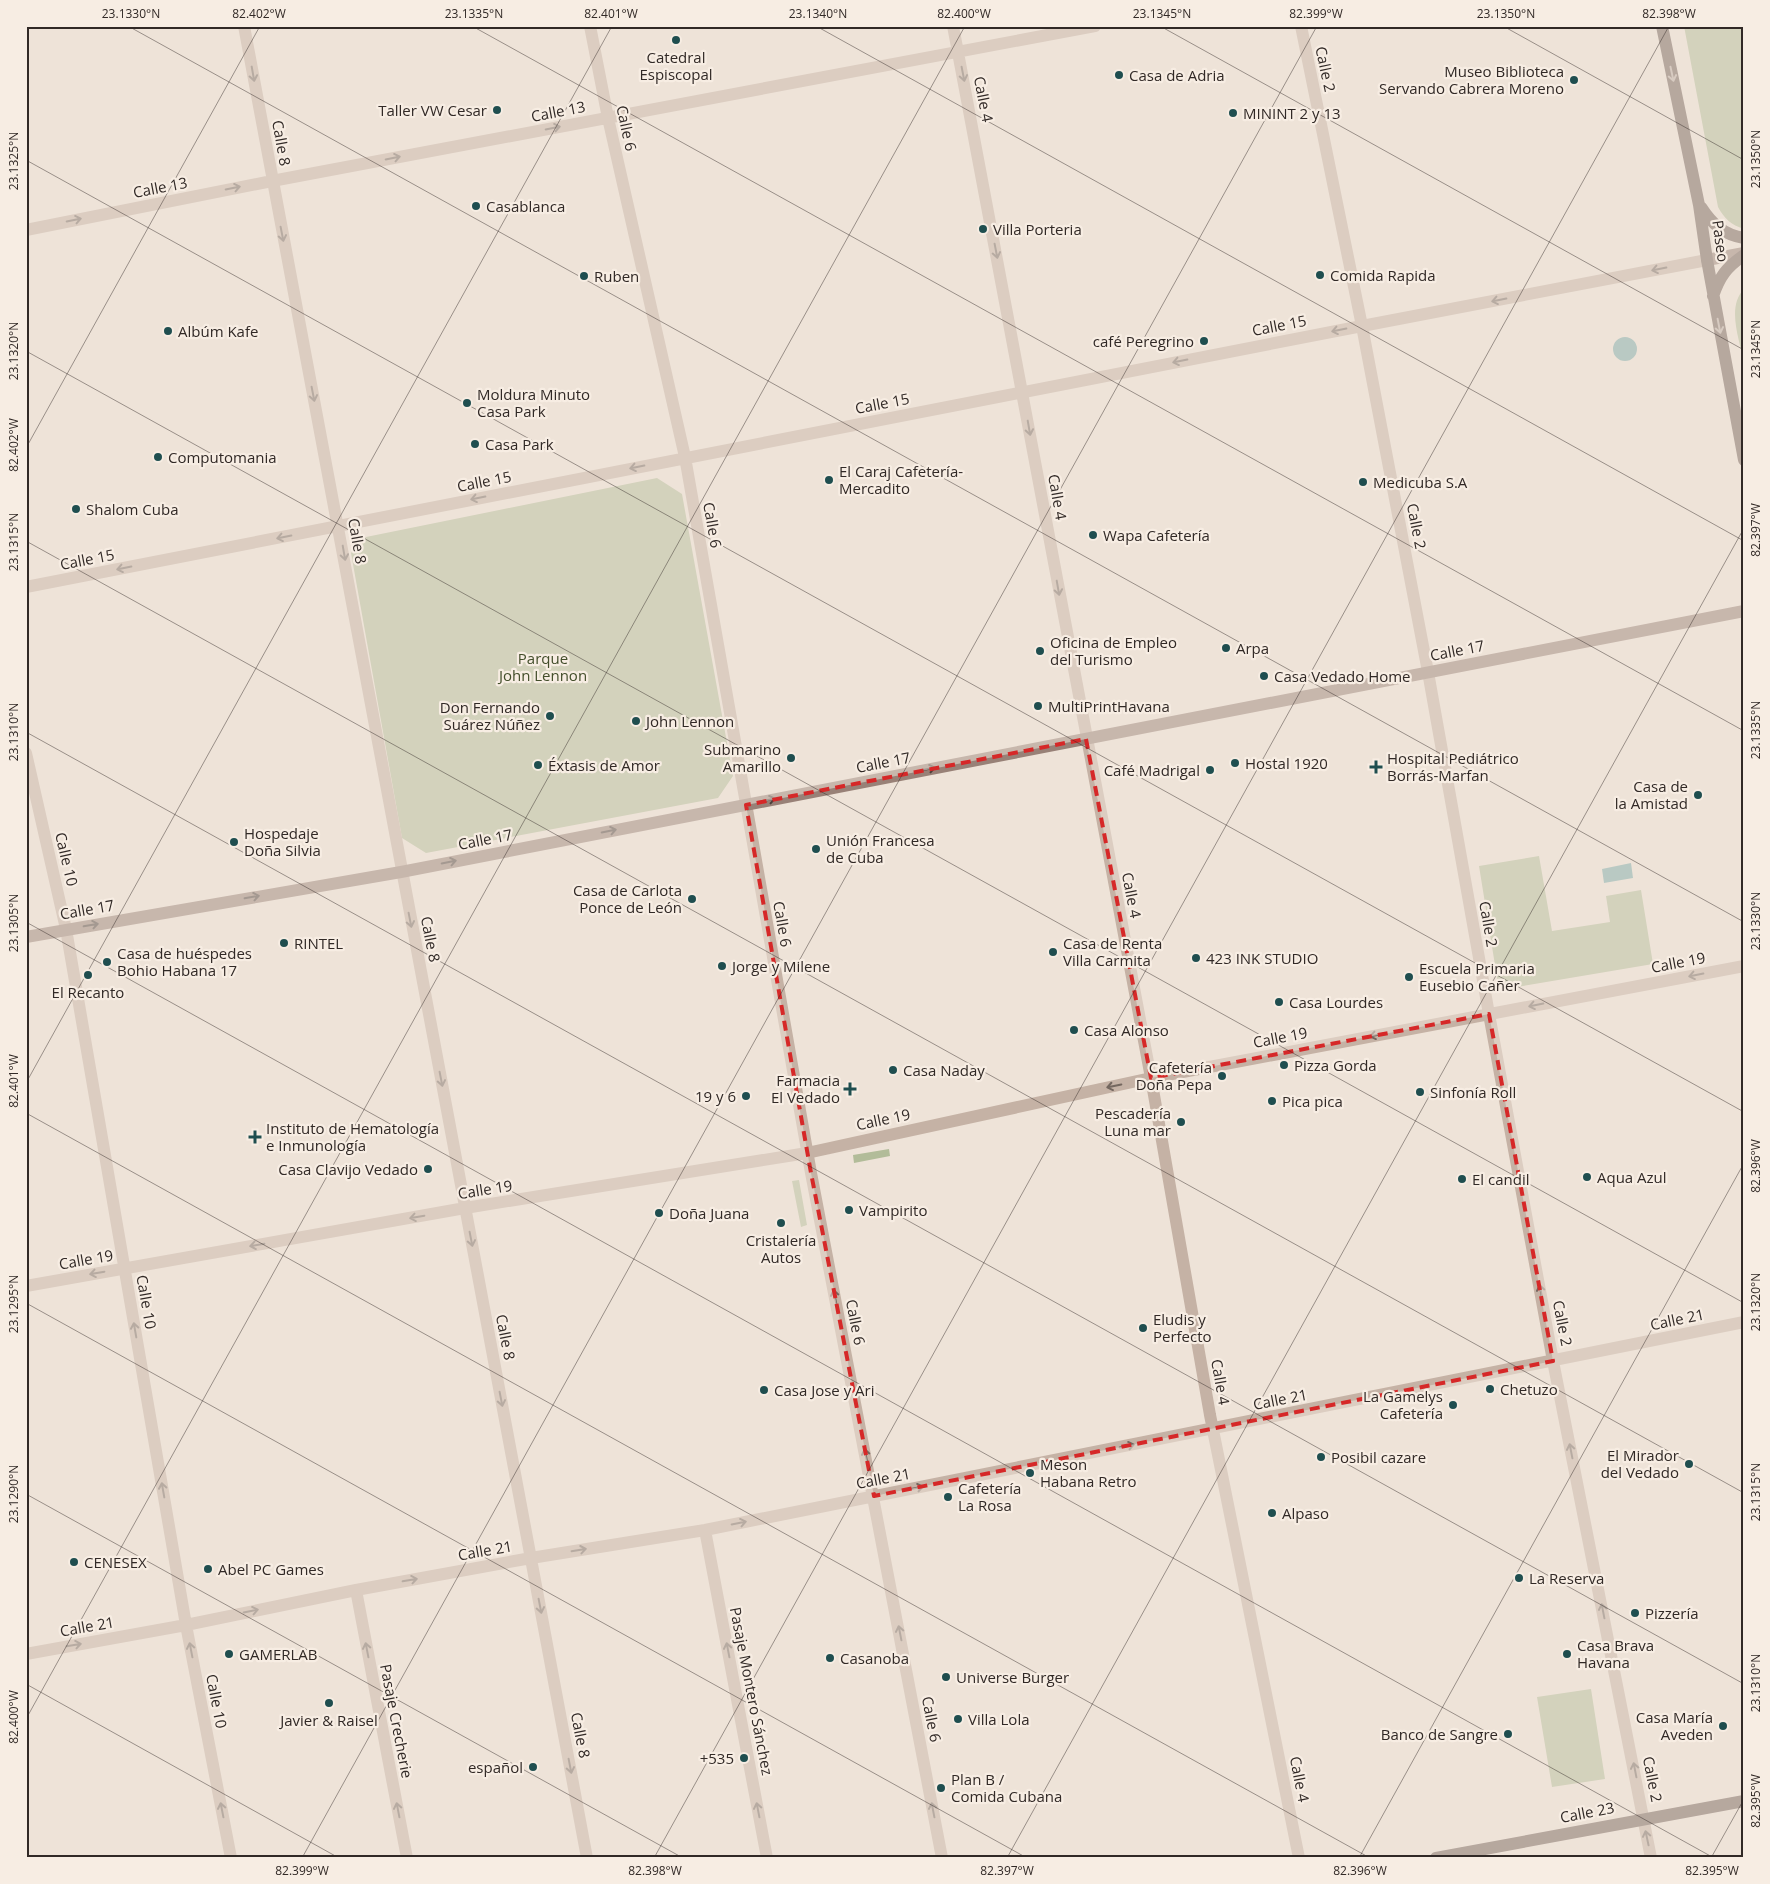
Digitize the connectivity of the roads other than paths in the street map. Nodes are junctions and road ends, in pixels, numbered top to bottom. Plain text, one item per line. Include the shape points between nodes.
1 (244, 26) edge
2 (590, 26) edge
3 (953, 26) edge
4 (1096, 26) edge
5 (1301, 26) edge
6 (1662, 26) edge
7 (958, 52) junction
8 (608, 118) junction
9 (272, 181) junction
10 (1699, 205) junction
11 (26, 230) edge
12 (1744, 238) edge
13 (1744, 254) edge
14 (1706, 260) junction
15 (1713, 296) junction
16 (1362, 326) junction
17 (1022, 392) junction
18 (685, 457) junction
19 (1744, 460) edge
20 (339, 526) junction
21 (26, 587) edge
22 (1744, 611) edge
23 (1428, 672) junction
24 (1086, 739) junction
25 (26, 753) edge
26 (746, 805) junction
27 (401, 872) junction
28 (66, 929) junction
29 (26, 937) edge
30 (1744, 966) edge
31 (1489, 1014) junction
32 (1151, 1078) junction
33 (807, 1153) junction
34 (465, 1208) junction
35 (124, 1268) junction
36 (26, 1286) edge
37 (1744, 1322) edge
38 (1553, 1361) junction
39 (1214, 1429) junction
40 (874, 1496) junction
41 (705, 1530) junction
42 (531, 1558) junction
43 (356, 1590) junction
44 (186, 1625) junction
45 (26, 1654) edge
46 (1744, 1801) edge
47 (1643, 1818) junction
48 (231, 1858) edge
49 (407, 1858) edge
50 (587, 1858) edge
51 (767, 1858) edge
52 (942, 1858) edge
53 (1299, 1858) edge
54 (1436, 1858) edge
55 (1652, 1858) edge

1 -> 9 street, Calle 8
2 - 8 street, Calle 6
3 - 7 street, Calle 4
4 - 7 street, Calle 13
5 - 16 street, Calle 2
6 -> 10 main road, Paseo
7 - 8 street, Calle 13
7 -> 17 street, Calle 4
9 -> 8 street, Calle 13
8 - 18 street, Calle 6
11 -> 9 street, Calle 13
9 -> 20 street, Calle 8
10 - 12 main road via 1709,220 1724,232
10 - 14 main road, Paseo
13 - 14 street, Calle 15
13 - 15 main road via 1718,280
14 - 15 main road, Paseo
14 -> 16 street, Calle 15
15 -> 19 main road, Paseo
16 -> 17 street, Calle 15
16 - 23 street, Calle 2
17 - 18 street, Calle 15
17 -> 24 street, Calle 4
18 -> 20 street, Calle 15
18 - 26 street, Calle 6
20 -> 21 street, Calle 15
20 -> 27 street, Calle 8
22 - 23 street, Calle 17
23 - 24 street, Calle 17
23 - 31 street, Calle 2
26 -> 24 street, Calle 17
24 - 32 street, Calle 4
25 - 28 street, Calle 10
27 -> 26 street, Calle 17
26 - 33 street, Calle 6
28 -> 27 street, Calle 17
27 -> 34 street, Calle 8
28 - 29 street, Calle 17
28 - 35 street, Calle 10
30 -> 31 street, Calle 19
31 -> 32 street, Calle 19
38 -> 31 street, Calle 2
32 -> 33 street, Calle 19
32 - 39 street, Calle 4
33 - 34 street, Calle 19
40 -> 33 street, Calle 6
34 -> 35 street, Calle 19
34 -> 42 street, Calle 8
35 -> 36 street, Calle 19
44 -> 35 street, Calle 10
37 - 38 street, Calle 21
38 - 39 street, Calle 21
47 -> 38 street, Calle 2
40 -> 39 street, Calle 21
39 - 53 street, Calle 4
41 -> 40 street, Calle 21
52 -> 40 street, Calle 6
42 -> 41 street, Calle 21
51 -> 41 street, Pasaje Montero Sánchez
43 -> 42 street, Calle 21
42 -> 50 street, Calle 8
44 -> 43 street, Calle 21
49 -> 43 street, Pasaje Crecherie
45 -> 44 street, Calle 21
48 -> 44 street, Calle 10
46 - 47 main road, Calle 23
47 - 54 main road, Calle 23
55 -> 47 street, Calle 2

